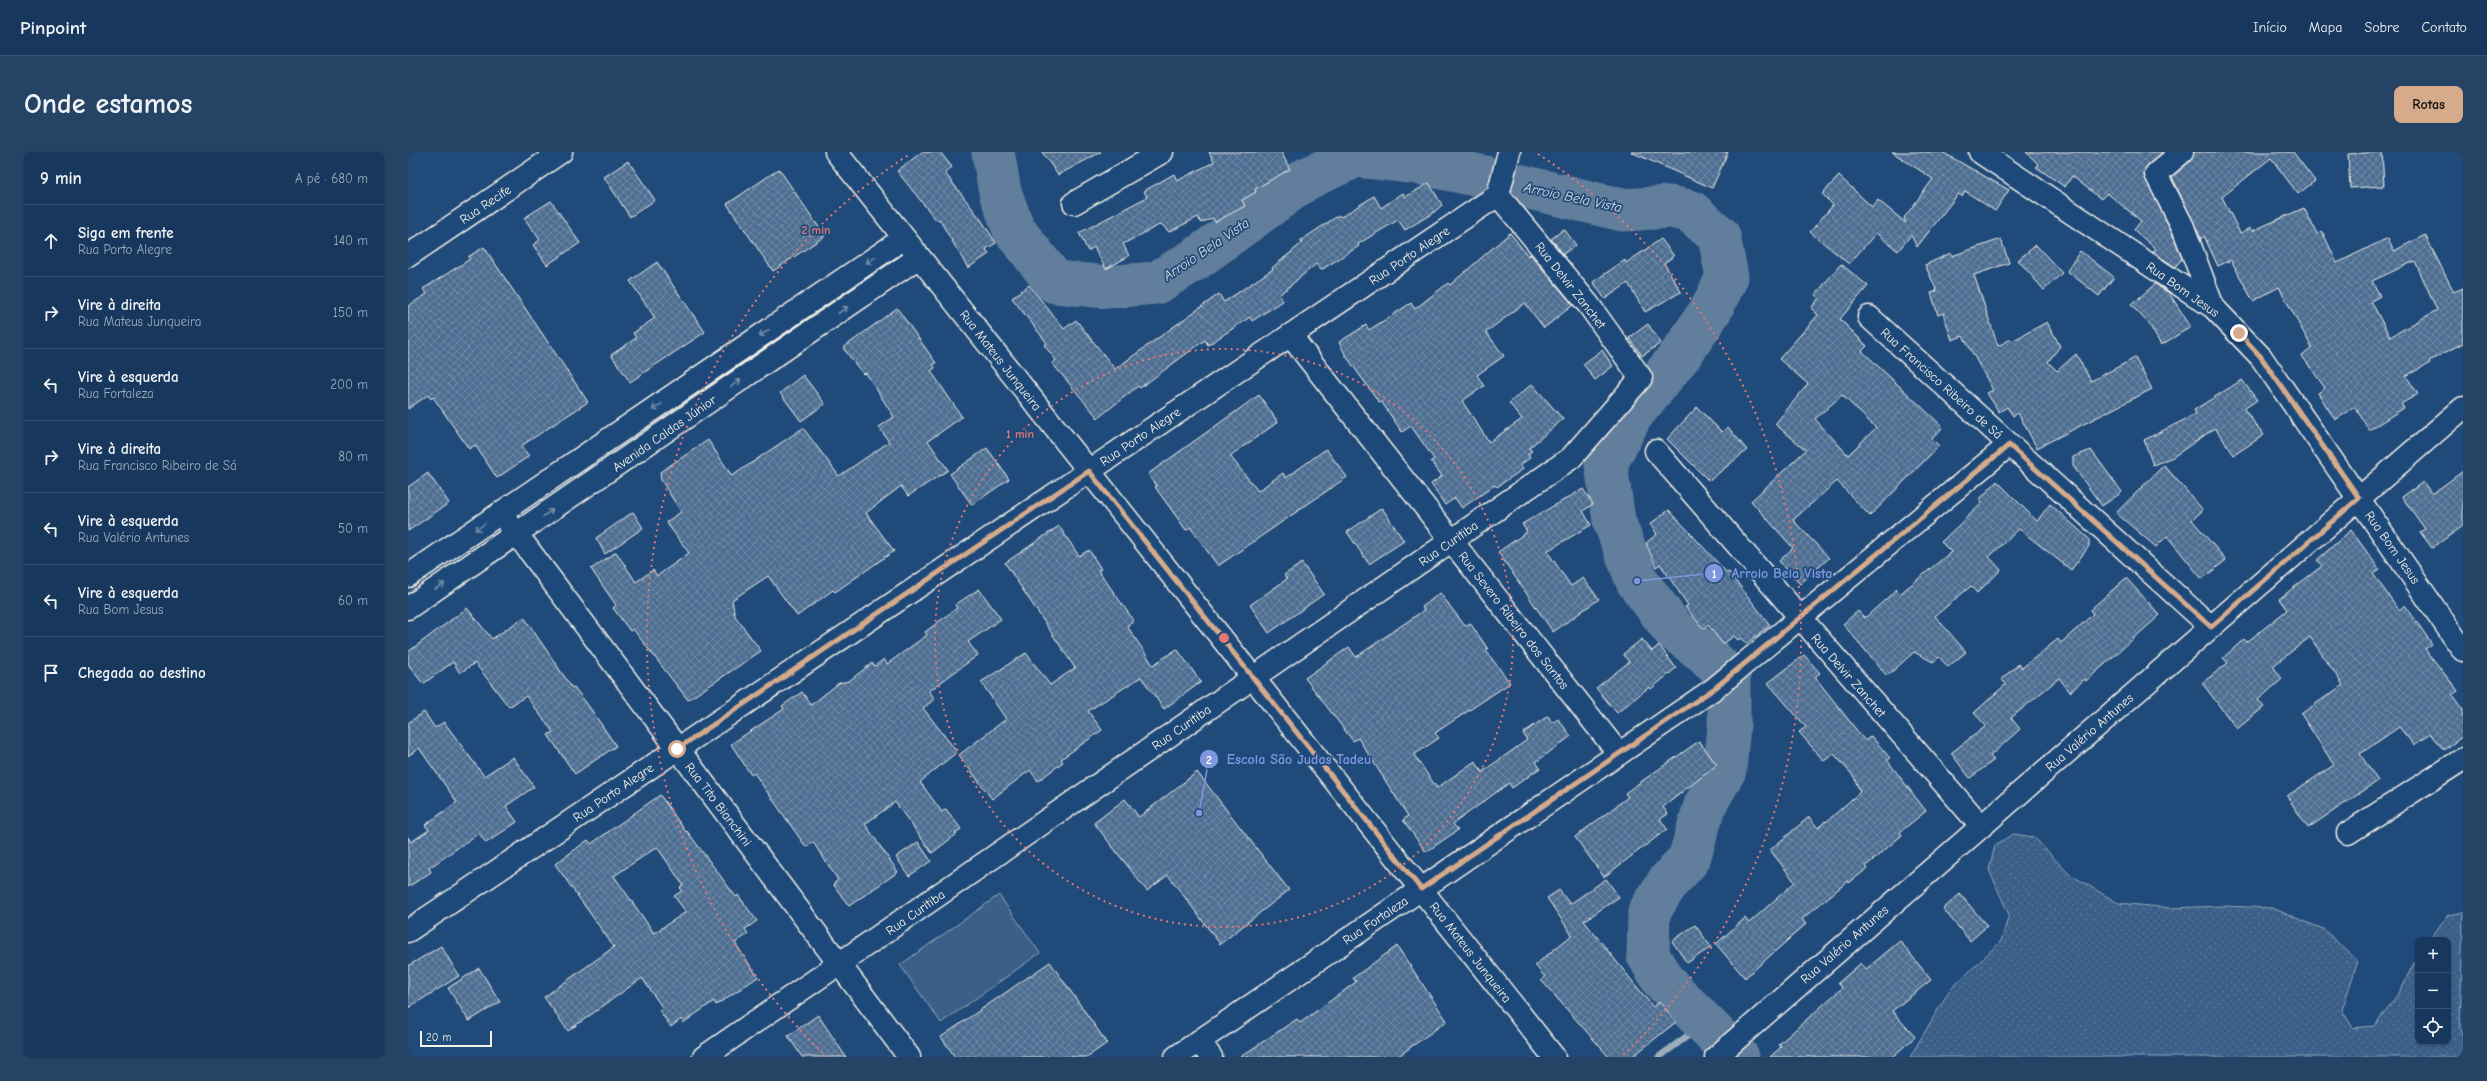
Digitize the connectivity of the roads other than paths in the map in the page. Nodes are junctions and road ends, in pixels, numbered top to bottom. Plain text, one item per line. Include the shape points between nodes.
1 (561, 152) edge
2 (836, 152) edge
3 (1162, 152) edge
4 (1509, 152) edge
5 (1980, 152) edge
6 (2182, 152) edge
7 (1498, 195) junction
8 (1074, 203) dead end
9 (904, 238) junction
10 (408, 256) edge
11 (919, 257) junction
12 (2213, 307) junction
13 (1869, 317) dead end
14 (1290, 335) junction
15 (1641, 378) joint
16 (2463, 408) edge
17 (2009, 445) junction
18 (1656, 451) dead end
19 (1089, 471) junction
20 (2359, 498) junction
21 (501, 513) junction
22 (517, 534) junction
23 (1452, 541) junction
24 (408, 576) edge
25 (408, 608) edge
26 (1800, 618) junction
27 (2211, 627) junction
28 (2463, 650) edge
29 (1252, 677) junction
30 (677, 749) junction
31 (1619, 754) junction
32 (2463, 759) edge
33 (1980, 826) junction
34 (2348, 833) dead end
35 (1421, 889) junction
36 (408, 931) edge
37 (839, 965) junction
38 (1205, 1049) edge
39 (704, 1057) edge
40 (908, 1057) edge
41 (1176, 1057) edge
42 (1554, 1057) edge
43 (1716, 1057) edge

1 - 10 street, Rua Recife
2 - 9 street, Rua Mateus Junqueira
3 - 8 street
4 - 7 street
5 - 12 street, Rua Bom Jesus
6 - 12 street via 2156,174 2186,233
7 - 14 street, Rua Porto Alegre
7 - 15 street, Rua Delvir Zanchet via 1579,294
9 - 11 street, Rua Mateus Junqueira
9 -> 21 street, Avenida Caldas Júnior
11 - 19 street, Rua Mateus Junqueira
22 -> 11 street, Avenida Caldas Júnior
12 - 20 street, Rua Bom Jesus via 2261,357
13 - 17 street, Rua Francisco Ribeiro de Sá
14 - 19 street, Rua Porto Alegre
14 - 23 street, Rua Severo Ribeiro dos Santos
15 - 23 street, Rua Curitiba via 1571,458
16 - 20 street, Rua Valério Antunes
17 - 26 street, Rua Fortaleza
17 - 27 street, Rua Francisco Ribeiro de Sá
18 - 26 street, Rua Delvir Zanchet
19 - 29 street, Rua Mateus Junqueira
19 - 30 street, Rua Porto Alegre
20 - 27 street, Rua Valério Antunes
20 - 28 street, Rua Bom Jesus
21 - 22 street, Rua Tito Bianchini
21 -> 24 street, Avenida Caldas Júnior
25 -> 22 street, Avenida Caldas Júnior
22 - 30 street, Rua Tito Bianchini
23 - 29 street, Rua Curitiba
23 - 31 street, Rua Severo Ribeiro dos Santos
26 - 31 street, Rua Fortaleza via 1715,688
26 - 33 street, Rua Delvir Zanchet
27 - 33 street, Rua Valério Antunes
29 - 35 street, Rua Mateus Junqueira
29 - 37 street, Rua Curitiba
30 - 36 street, Rua Porto Alegre
30 - 37 street, Rua Tito Bianchini
31 - 35 street, Rua Fortaleza
32 - 34 street
33 - 43 street, Rua Valério Antunes
35 - 38 street, Rua Fortaleza
35 - 42 street, Rua Mateus Junqueira
37 - 39 street, Rua Curitiba
37 - 40 street, Rua Tito Bianchini
38 - 41 street, Rua Fortaleza

